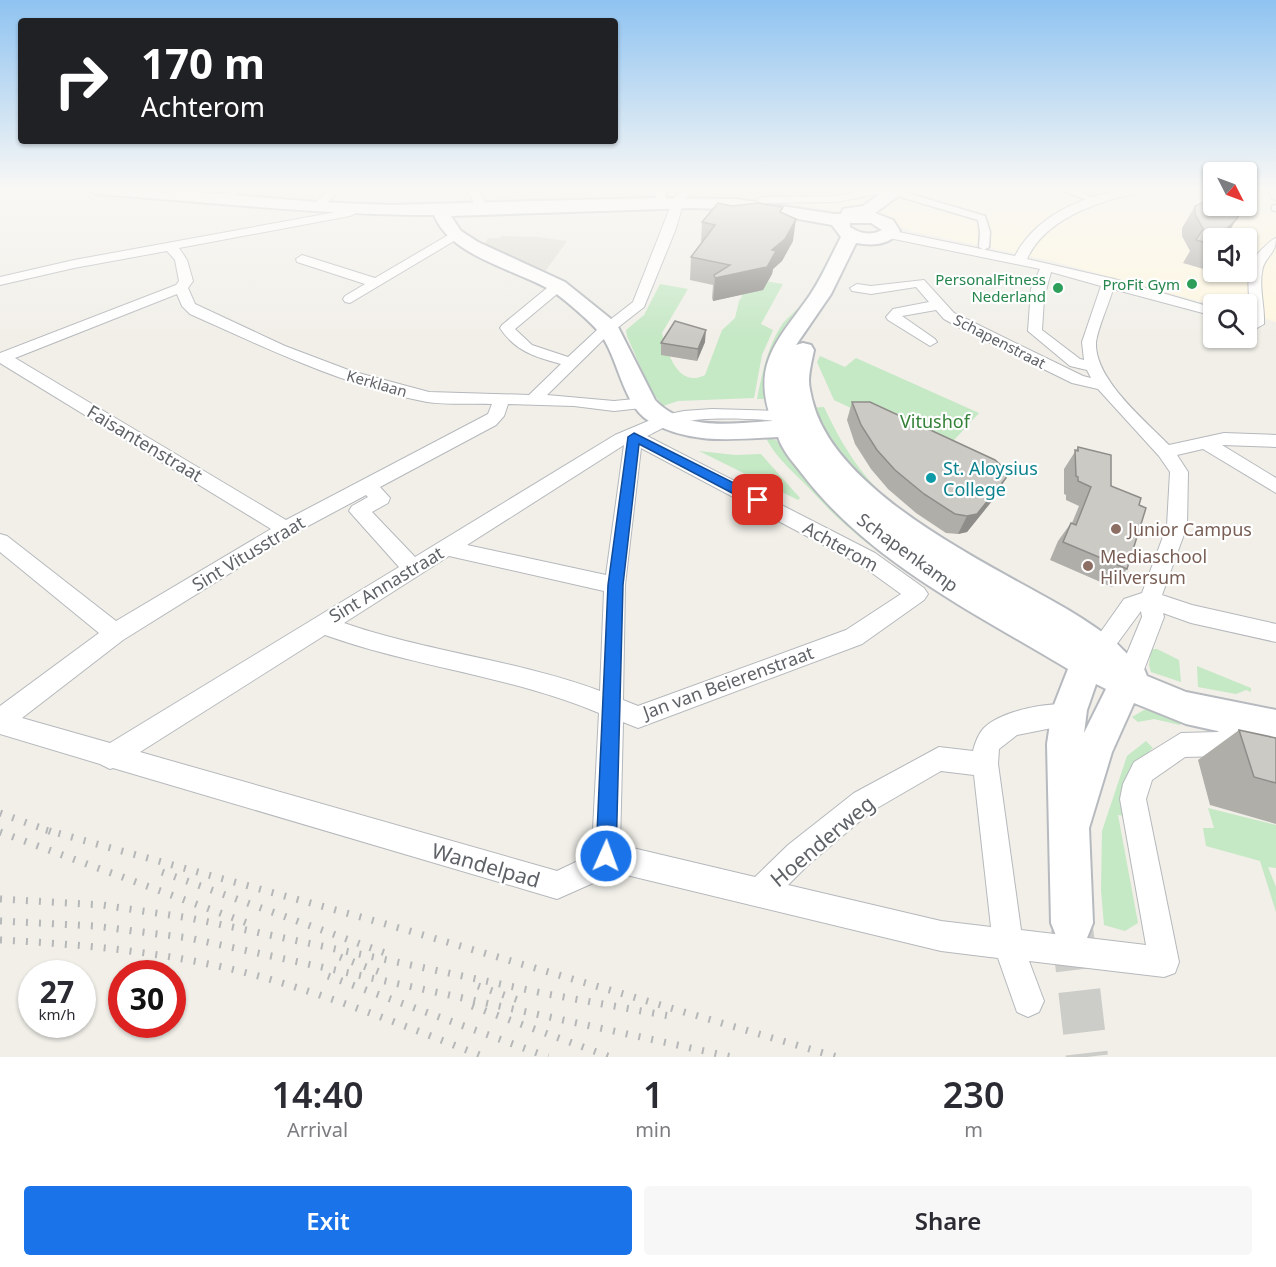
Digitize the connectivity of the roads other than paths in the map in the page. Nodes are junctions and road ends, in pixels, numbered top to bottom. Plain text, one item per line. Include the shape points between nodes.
1 (213, 238) edge
2 (450, 238) edge
3 (460, 238) edge
4 (666, 238) edge
5 (856, 238) edge
6 (910, 238) edge
7 (985, 238) edge
8 (1035, 238) edge
9 (1276, 242) edge
10 (171, 246) junction
11 (984, 247) dead end
12 (302, 259) dead end
13 (1019, 261) junction
14 (1048, 267) junction
15 (0, 281) edge
16 (1109, 282) junction
17 (376, 283) junction
18 (558, 286) junction
19 (181, 288) junction
20 (865, 291) dead end
21 (1257, 294) edge
22 (350, 299) dead end
23 (1257, 300) edge
24 (939, 305) junction
25 (1203, 309) edge
26 (1257, 316) edge
27 (1257, 323) edge
28 (608, 328) junction
29 (1274, 328) edge
30 (930, 342) dead end
31 (2, 358) edge
32 (573, 363) junction
33 (1093, 366) junction
34 (1103, 385) junction
35 (534, 399) junction
36 (501, 400) junction
37 (645, 403) junction
38 (666, 420) junction
39 (795, 422) junction
40 (634, 437) junction
41 (1276, 441) edge
42 (1205, 443) junction
43 (1166, 452) junction
44 (367, 486) junction
45 (1276, 487) edge
46 (286, 529) junction
47 (0, 541) edge
48 (446, 548) junction
49 (413, 568) junction
50 (615, 585) junction
51 (917, 594) joint
52 (1150, 599) junction
53 (321, 624) junction
54 (115, 633) junction
55 (1276, 633) edge
56 (1095, 656) junction
57 (1137, 684) junction
58 (610, 707) junction
59 (1068, 715) junction
60 (1240, 720) junction
61 (0, 722) edge
62 (1276, 727) edge
63 (110, 757) junction
64 (986, 764) junction
65 (1070, 830) junction
66 (606, 856) junction
67 (759, 894) junction
68 (1072, 922) tunnel mouth
69 (1008, 944) junction
70 (1028, 1000) dead end

1 - 10 street
2 - 17 street
3 - 18 main road
4 - 28 street via 639,304
5 - 39 main road, Schapenkamp via 858,244 834,282 797,363
6 - 13 street
7 - 11 street
8 - 13 street
9 - 21 street via 1255,271
10 - 15 street
10 - 19 street via 181,261 186,281
12 - 17 street
13 - 14 street
14 - 16 street
14 - 33 street via 1043,273 1035,309 1035,331 1075,363
16 - 25 street
16 - 33 street via 1089,342
17 - 22 street
18 - 28 main road
18 - 32 street via 507,328 513,339 536,352
19 - 31 street
19 - 36 street, Kerklaan via 189,306 204,315 345,374 429,397
20 - 24 street, Schapenstraat via 919,283
23 - 26 street
24 - 30 street via 898,312 893,317
24 - 34 street, Schapenstraat via 949,316 1034,360 1078,380
27 - 29 street
28 - 32 street
28 - 37 main road
31 - 46 street, Faisantenstraat
32 - 35 street
33 - 34 street
34 - 43 street
35 - 36 street, Kerklaan
35 - 37 street, Kerklaan via 615,406
36 - 44 street, Sint Vitusstraat via 490,421
37 - 38 main road
38 - 39 main road via 711,432
38 - 40 street, Sint Annastraat
39 - 56 main road, Schapenkamp via 793,444 833,494 875,532 934,574
40 - 48 street, Sint Annastraat via 621,439
40 - 50 street
40 - 51 street, Achterom via 868,559
41 - 42 street via 1224,439
42 - 43 street
42 - 45 street
43 - 52 street via 1179,472 1177,526
44 - 46 street, Sint Vitusstraat
44 - 49 street via 381,498 359,511
46 - 54 street, Sint Vitusstraat
47 - 54 street
48 - 49 street, Sint Annastraat
48 - 50 street
49 - 53 street, Sint Annastraat
50 - 58 street
51 - 58 street, Jan van Beierenstraat via 854,637 638,717
52 - 55 street via 1191,614
52 - 56 street via 1132,605
52 - 57 street via 1153,617
53 - 58 street, Jan van Beierenstraat via 360,639 571,691
53 - 63 street, Sint Annastraat
54 - 61 street, Sint Vitusstraat
56 - 57 main road, Schapenkamp
56 - 59 main road via 1074,692
57 - 60 main road, Schapenkamp via 1186,708
57 - 65 main road via 1094,751
58 - 66 street
59 - 64 street via 1019,722 994,735 987,747
59 - 65 main road via 1064,771
60 - 62 main road, Schapenkamp
60 - 69 street via 1226,742 1181,746 1143,771 1136,784 1133,799 1164,962
61 - 63 street, Wandelpad
63 - 66 street, Wandelpad via 557,885 590,870
64 - 67 street, Hoenderweg via 939,759 862,802 798,855
64 - 69 street
65 - 68 main road
66 - 67 street
67 - 69 street via 941,936
69 - 70 street

